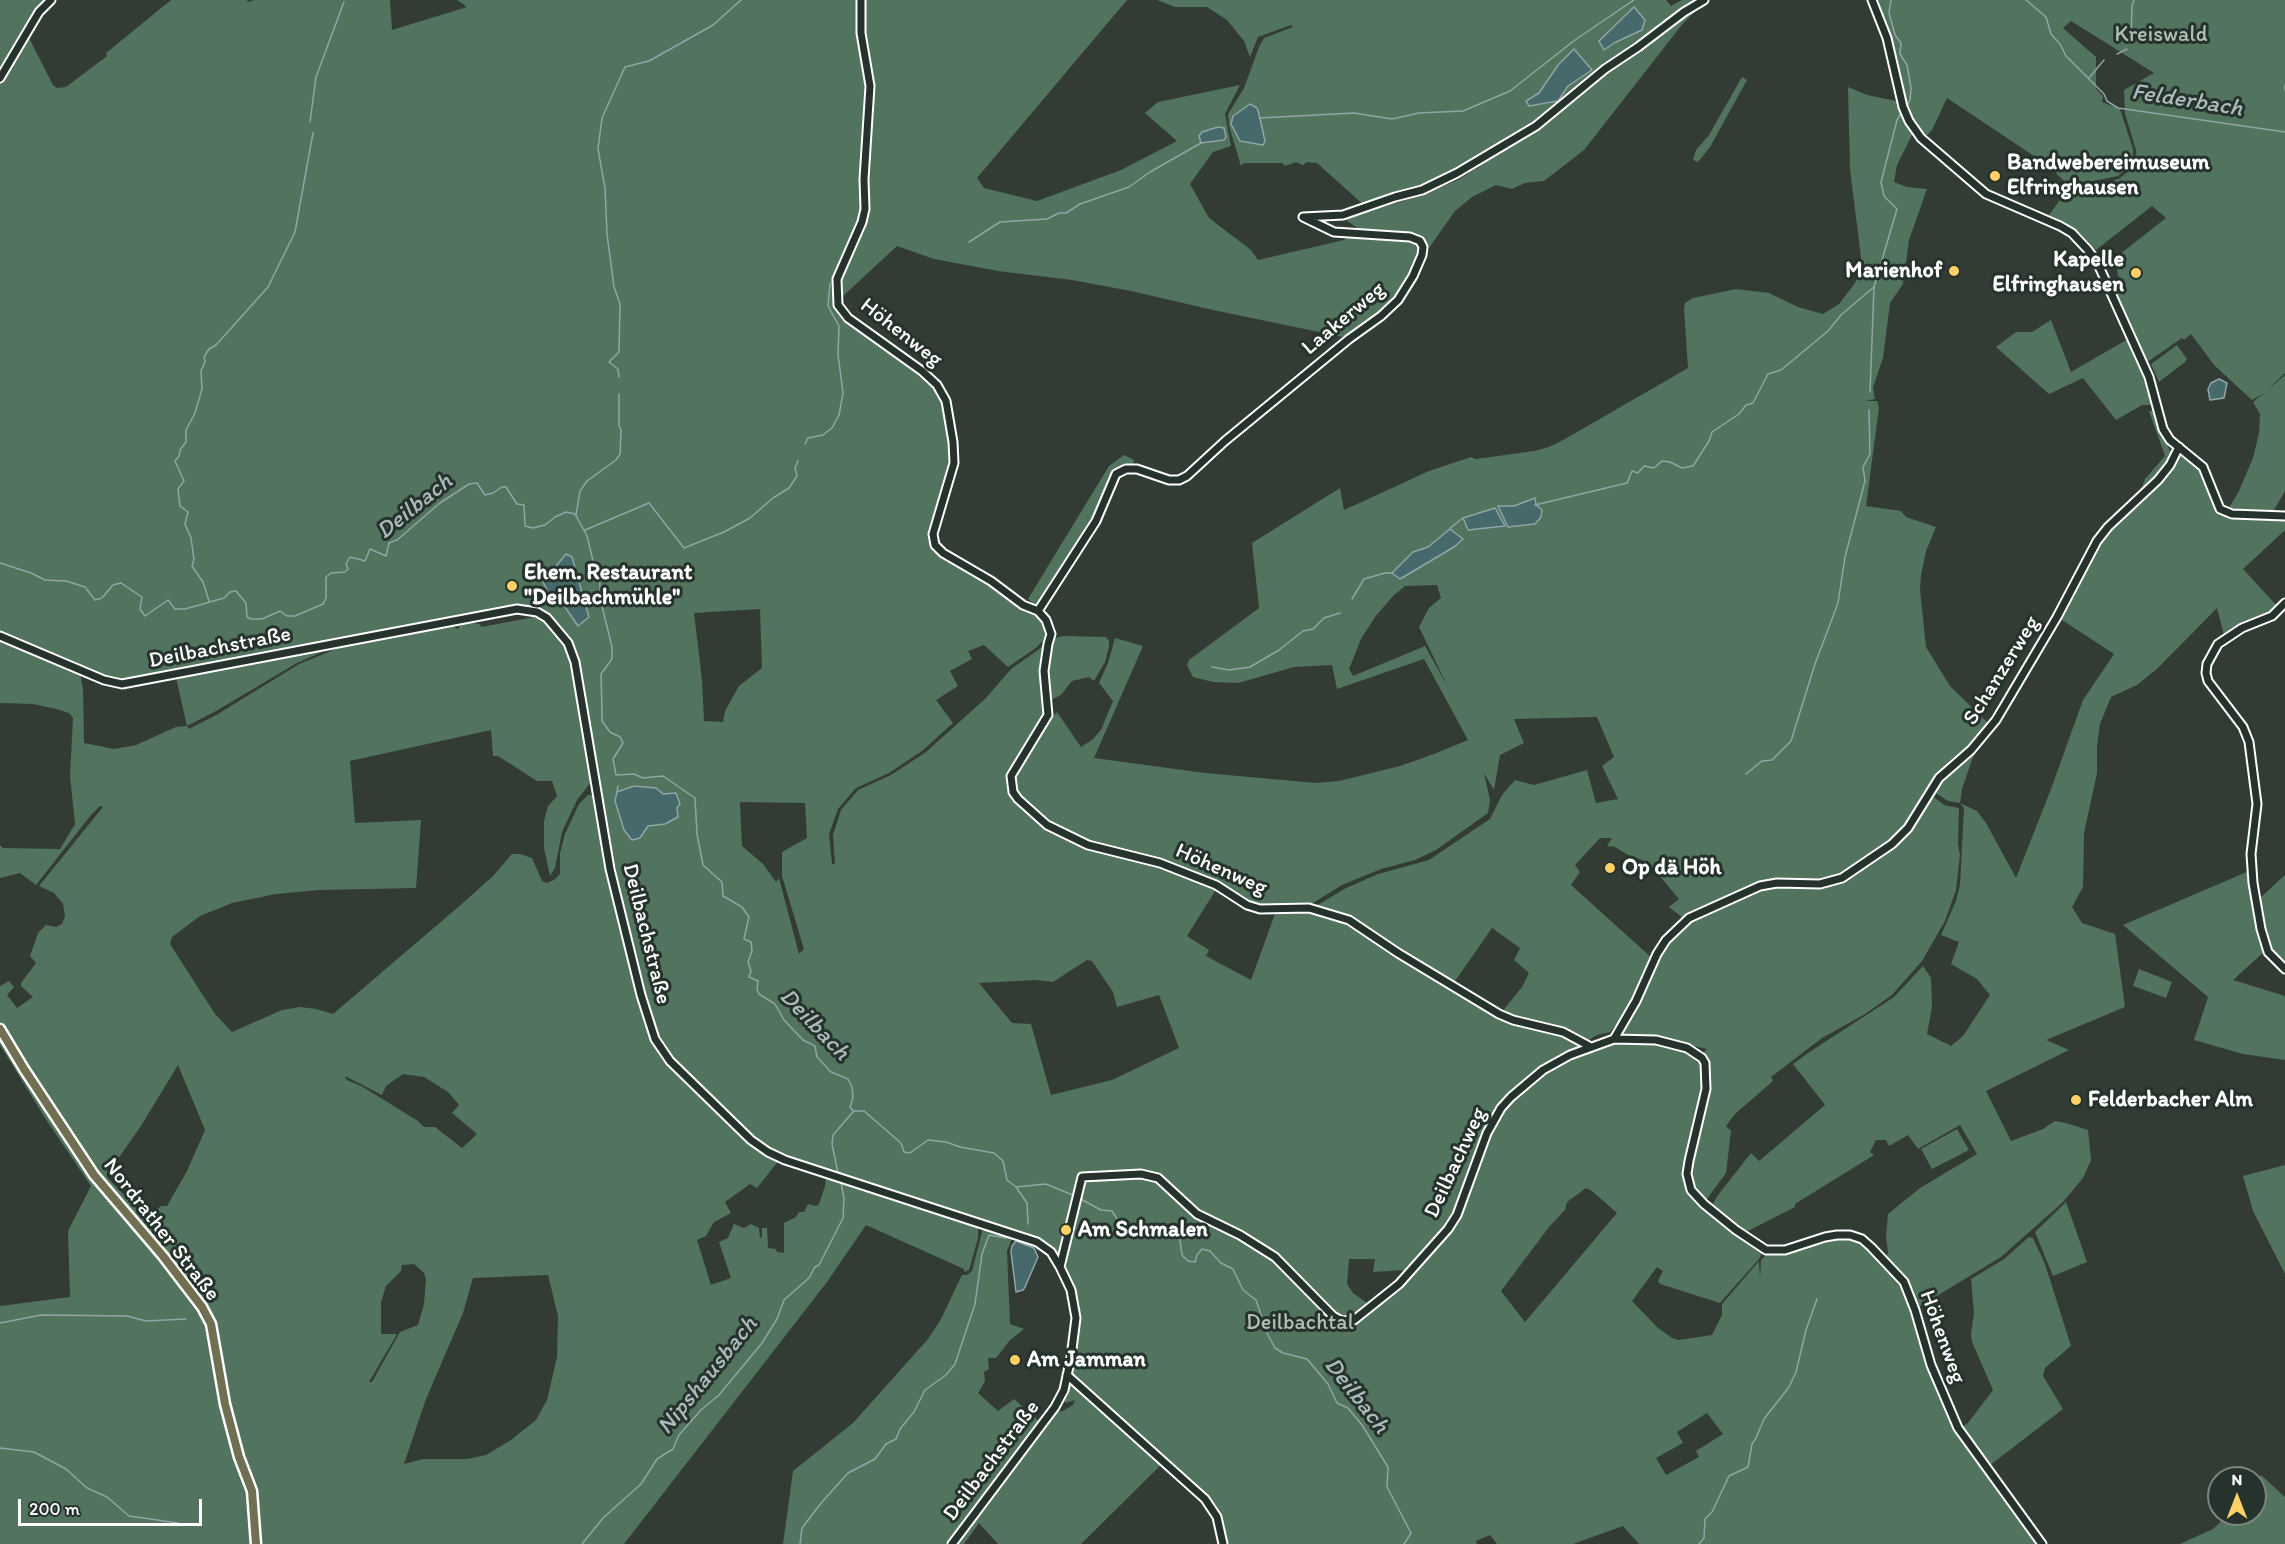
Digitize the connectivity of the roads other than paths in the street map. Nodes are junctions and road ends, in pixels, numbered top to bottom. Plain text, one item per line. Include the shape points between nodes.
1 (51, 0) edge
2 (861, 0) edge
3 (1704, 0) edge
4 (1872, 0) edge
5 (0, 78) edge
6 (2179, 447) junction
7 (2285, 516) edge
8 (2285, 603) edge
9 (1038, 610) junction
10 (0, 636) edge
11 (2285, 969) edge
12 (0, 1029) edge
13 (1614, 1039) junction
14 (1591, 1047) junction
15 (1060, 1267) junction
16 (1068, 1375) junction
17 (256, 1544) edge
18 (952, 1544) edge
19 (1223, 1544) edge
20 (2042, 1544) edge

1 - 5 street via 39,12
2 - 9 street, Höhenweg via 861,33 870,87 865,209 837,279 838,305 848,318 922,371 946,401 954,463 933,534 938,549 1023,605
3 - 9 street, Laakerweg via 1605,69 1536,126 1457,173 1422,190 1343,215 1303,217 1334,232 1410,237 1419,241 1422,255 1398,300 1187,476 1169,480 1137,469 1116,474 1096,521
4 - 6 street via 1887,38 1909,121 1937,154 1986,194 2060,226 2088,250 2149,377 2163,429
6 - 7 street via 2203,467 2222,510 2237,515
6 - 13 street, Schanzerweg via 2158,480 2097,541 1996,720 1971,750 1939,778 1908,828 1892,844 1842,878 1820,884 1760,886 1689,918 1657,954
8 - 11 street via 2272,616 2242,628 2218,644 2206,673 2249,742 2257,804 2251,854 2253,883 2268,952
9 - 14 street, Höhenweg via 1051,634 1044,671 1048,715 1016,766 1010,783 1018,799 1047,825 1088,845 1143,857 1216,885 1254,908 1309,908 1349,920 1499,1014 1563,1032
10 - 15 street, Deilbachstraße via 122,684 518,609 537,612 555,626 575,662 610,869 654,1039 670,1061 768,1152 1025,1236 1051,1252
12 - 17 main road, Nordrather Straße via 94,1175 207,1315 225,1404 252,1491
13 - 14 street, Höhenweg
13 - 20 street, Höhenweg via 1656,1040 1687,1048 1705,1063 1706,1089 1687,1174 1691,1190 1706,1206 1767,1250 1785,1250 1824,1237 1850,1235 1862,1239 1904,1282 1931,1365 1958,1428
14 - 15 street, Deilbachweg via 1543,1070 1501,1108 1448,1229 1399,1284 1354,1320 1342,1321 1333,1316 1275,1257 1197,1214 1158,1178 1130,1173 1082,1177
15 - 16 street, Deilbachstraße via 1071,1290 1076,1318
16 - 18 street, Deilbachstraße via 1055,1407
16 - 19 street via 1205,1499 1217,1517

